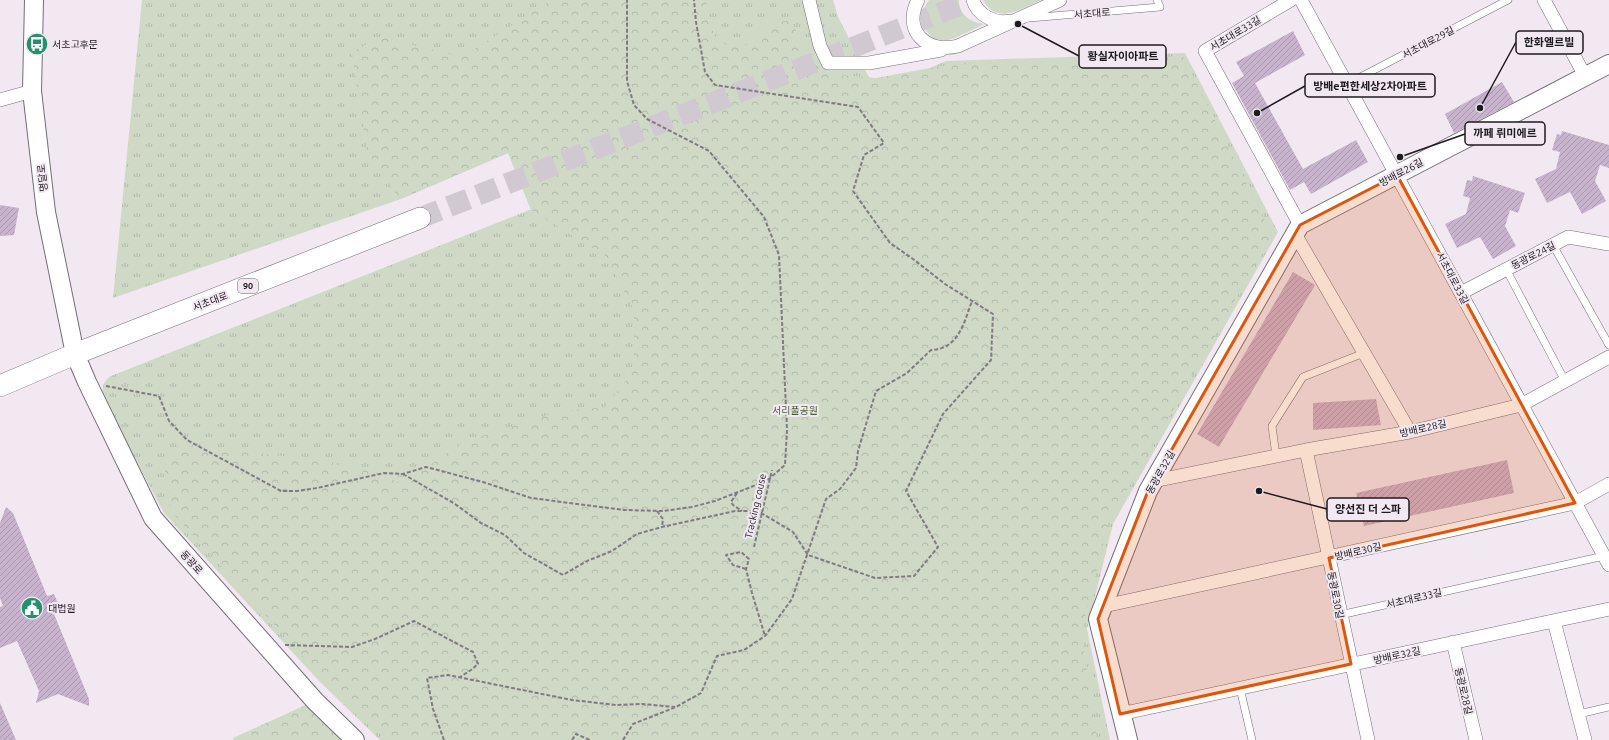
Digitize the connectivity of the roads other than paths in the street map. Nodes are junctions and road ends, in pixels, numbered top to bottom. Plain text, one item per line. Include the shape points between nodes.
1 (34, 0) edge
2 (809, 0) edge
3 (918, 0) edge
4 (973, 0) edge
5 (1060, 0) edge
6 (1157, 0) edge
7 (1291, 0) edge
8 (1301, 0) edge
9 (1508, 0) edge
10 (1544, 0) edge
11 (1017, 19) junction
12 (949, 49) junction
13 (1609, 64) edge
14 (1585, 76) junction
15 (1348, 84) junction
16 (32, 91) junction
17 (0, 100) edge
18 (1397, 174) junction
19 (420, 218) tunnel mouth
20 (1297, 230) junction
21 (1609, 244) edge
22 (1553, 245) junction
23 (1506, 269) junction
24 (1461, 292) junction
25 (1609, 345) edge
26 (1364, 353) junction
27 (75, 354) junction
28 (1609, 357) edge
29 (1565, 381) junction
30 (0, 386) edge
31 (1521, 405) junction
32 (1410, 432) junction
33 (1306, 450) junction
34 (1276, 456) junction
35 (1154, 481) junction
36 (1609, 484) edge
37 (1575, 503) junction
38 (1329, 558) junction
39 (1607, 560) edge
40 (1104, 606) junction
41 (1609, 609) edge
42 (1340, 615) junction
43 (1554, 621) junction
44 (1453, 642) junction
45 (1351, 664) junction
46 (1240, 688) junction
47 (1609, 707) edge
48 (1120, 714) junction
49 (1579, 714) junction
50 (355, 740) edge
51 (1128, 740) edge
52 (1252, 740) edge
53 (1368, 740) edge
54 (1476, 740) edge
55 (1585, 740) edge

1 - 16 street, 명달로
2 - 12 street, 서초대로 via 820,46 828,63 869,63
3 - 12 street via 913,20 921,39 929,45
4 - 11 street, 서초대로 via 980,12 997,22
5 - 11 street, 서초대로
6 - 11 lane, 서초대로 via 1160,7
7 - 20 street, 서초대로33길 via 1205,51
8 - 15 street, 서초대로33길
9 - 15 lane, 서초대로29길
10 - 14 street
11 - 12 street, 서초대로
13 - 14 street, 방배로26길
14 - 18 street, 방배로26길
15 - 18 street, 서초대로33길
16 - 17 street
16 - 27 street, 명달로 via 46,212
18 - 20 street, 방배로26길
18 - 24 street, 서초대로33길
19 - 27 main road, 서초대로 / 90
20 - 26 street
20 - 35 street, 동광로32길
21 - 22 street, 동광로24길 via 1568,237
22 - 23 street, 동광로24길
22 - 25 lane
23 - 24 street, 동광로24길
23 - 29 lane
24 - 31 street, 서초대로33길
26 - 32 street
26 - 34 lane via 1303,378 1272,426
27 - 30 main road, 서초대로 / 90
27 - 50 street, 동광로 via 153,518 314,701
28 - 29 street, 방배로28길
29 - 31 street, 방배로28길
31 - 32 street, 방배로28길
31 - 37 street, 서초대로33길
32 - 33 street, 방배로28길
33 - 34 street, 방배로28길
33 - 38 street, 동광로30길
34 - 35 street, 방배로28길
35 - 40 street, 동광로32길
36 - 37 street, 방배로30길
37 - 38 street, 방배로30길
37 - 39 street, 서초대로33길
38 - 40 street, 방배로30길
38 - 42 street, 동광로30길
39 - 42 lane, 서초대로33길
40 - 48 street, 동광로32길 via 1098,620
41 - 43 street, 방배로32길
42 - 45 street, 동광로30길
43 - 44 street, 방배로32길
43 - 49 street
44 - 45 street, 방배로32길
44 - 54 street, 동광로28길
45 - 46 street, 방배로32길
45 - 53 street, 동광로30길
46 - 48 street, 방배로32길
46 - 52 lane
47 - 49 lane
48 - 51 street, 동광로32길
49 - 55 street

